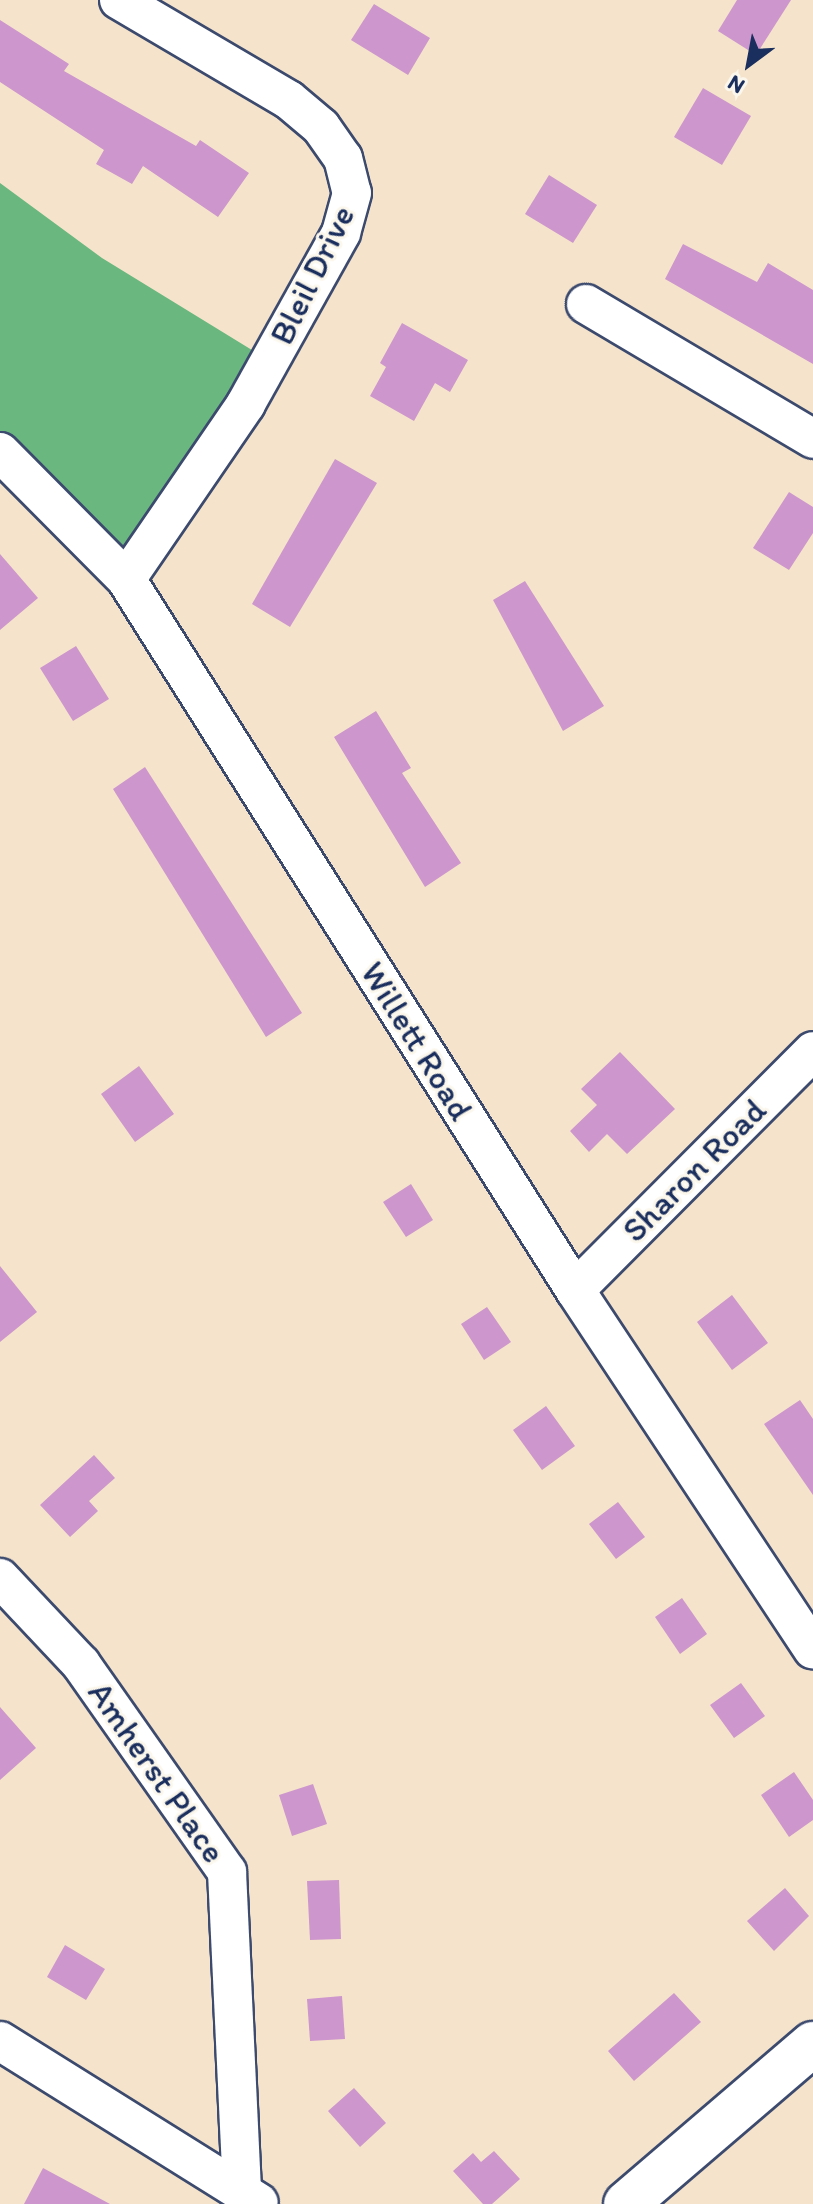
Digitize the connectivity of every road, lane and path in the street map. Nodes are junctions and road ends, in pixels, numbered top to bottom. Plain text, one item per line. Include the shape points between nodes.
1 (119, 0) edge
2 (586, 304) dead end
3 (813, 439) edge
4 (0, 452) edge
5 (126, 579) junction
6 (813, 1051) edge
7 (575, 1290) junction
8 (0, 1578) edge
9 (813, 1649) edge
10 (0, 2041) edge
11 (813, 2044) edge
12 (252, 2198) edge
13 (626, 2204) edge

1 - 5 street, Bleil Drive via 289,100 321,127 343,158 352,193 341,233 246,404
2 - 3 street
4 - 5 street, Willett Road
5 - 7 street, Willett Road
6 - 7 street, Sharon Road
7 - 9 street, Willett Road
8 - 12 street, Amherst Place via 81,1664 227,1872
10 - 12 street
11 - 13 main road

